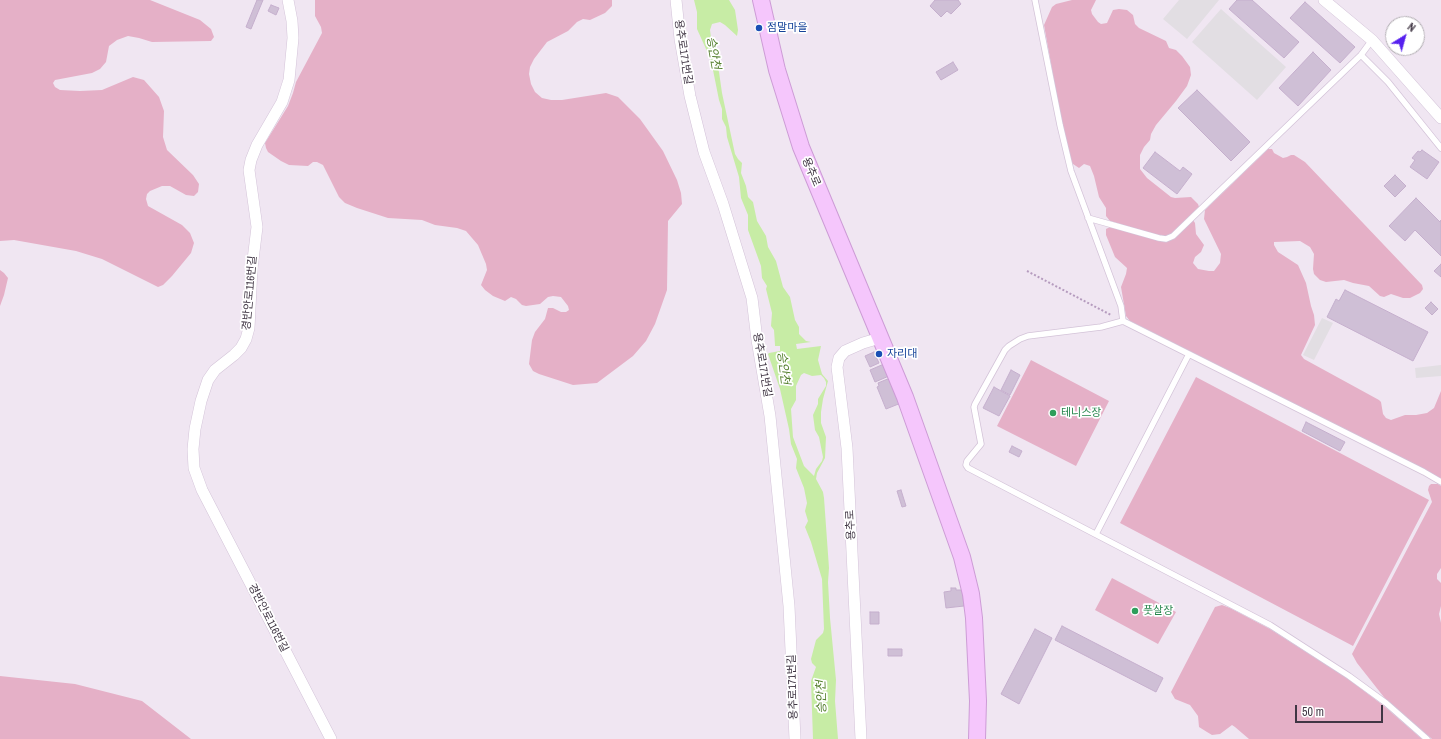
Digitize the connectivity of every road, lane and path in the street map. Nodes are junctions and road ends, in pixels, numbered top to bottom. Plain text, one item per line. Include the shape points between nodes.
1 (288, 0) edge
2 (676, 0) edge
3 (761, 0) edge
4 (1035, 0) edge
5 (1324, 0) edge
6 (1372, 40) junction
7 (1361, 55) junction
8 (1441, 118) edge
9 (1441, 148) edge
10 (1088, 218) junction
11 (1027, 271) dead end
12 (1123, 321) junction
13 (880, 338) junction
14 (1189, 354) junction
15 (1441, 482) edge
16 (1096, 534) junction
17 (331, 739) edge
18 (795, 739) edge
19 (861, 739) edge
20 (977, 739) edge
21 (1427, 739) edge

1 - 17 street, 경반안로116번길 via 293,38 288,80 282,102 257,145 249,170 257,227 249,328 241,348 215,370 208,380 195,428 194,468 202,490
2 - 18 street, 용추로171번길 via 690,96 704,152 724,204 752,298 770,416 786,568
3 - 13 street, 용추로 via 800,147
4 - 10 lane via 1071,171
5 - 6 street
6 - 7 lane
6 - 8 street
7 - 9 lane via 1388,82
7 - 10 lane via 1173,236 1166,239 1158,238
10 - 12 lane via 1121,306
11 - 12 path
12 - 14 lane
12 - 16 lane via 1101,327 1028,336 1009,346 975,404 981,444 966,461 968,468
13 - 19 street, 용추로 via 845,351 839,358 837,367 848,456
13 - 20 street, 용추로 via 905,397 968,576 974,625
14 - 15 lane
14 - 16 lane
16 - 21 lane via 1270,625 1349,676 1386,703

